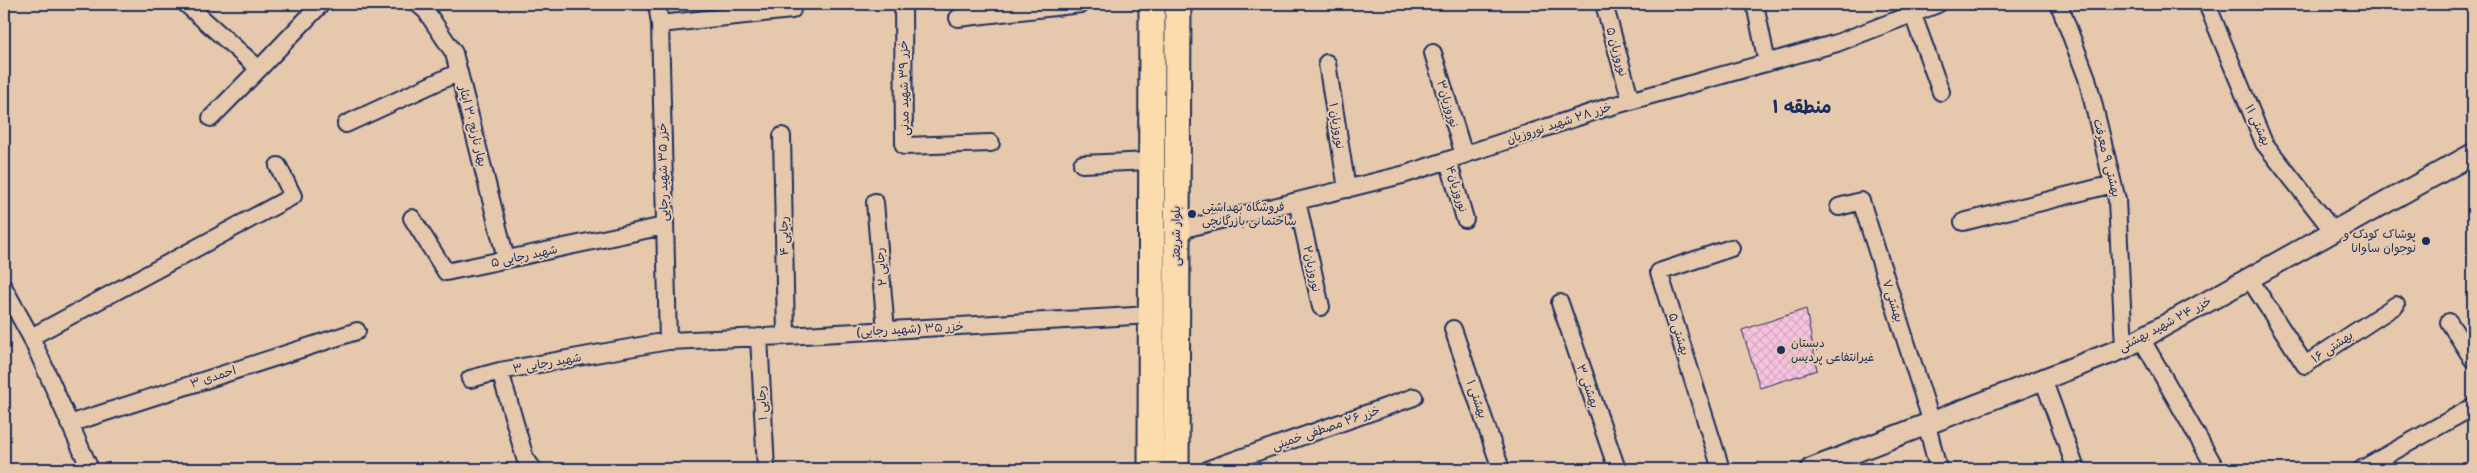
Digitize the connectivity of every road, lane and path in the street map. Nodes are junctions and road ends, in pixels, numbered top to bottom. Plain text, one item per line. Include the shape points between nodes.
1 (186, 4) edge
2 (321, 4) edge
3 (418, 4) edge
4 (657, 4) edge
5 (903, 4) edge
6 (1081, 4) edge
7 (1152, 4) edge
8 (1178, 4) edge
9 (1604, 4) edge
10 (1755, 4) edge
11 (1938, 4) edge
12 (2058, 4) edge
13 (2207, 4) edge
14 (1910, 9) edge
15 (792, 10) dead end
16 (958, 18) dead end
17 (660, 24) junction
18 (1433, 53) dead end
19 (1327, 63) dead end
20 (1767, 63) junction
21 (259, 69) junction
22 (459, 72) junction
23 (1941, 92) dead end
24 (1631, 100) junction
25 (211, 118) dead end
26 (346, 124) dead end
27 (782, 136) dead end
28 (991, 143) dead end
29 (2473, 154) edge
30 (1456, 157) junction
31 (1151, 161) junction
32 (1082, 164) dead end
33 (278, 166) dead end
34 (2113, 184) junction
35 (1347, 189) junction
36 (1298, 201) junction
37 (876, 202) dead end
38 (1839, 207) dead end
39 (412, 218) dead end
40 (1466, 219) dead end
41 (1963, 222) dead end
42 (664, 226) junction
43 (1176, 231) junction
44 (2333, 231) junction
45 (1731, 248) dead end
46 (506, 259) junction
47 (2249, 278) junction
48 (4, 288) edge
49 (1560, 303) dead end
50 (2396, 305) dead end
51 (1321, 307) dead end
52 (1151, 315) junction
53 (2449, 322) dead end
54 (1453, 329) dead end
55 (357, 331) dead end
56 (886, 331) junction
57 (786, 336) junction
58 (30, 337) junction
59 (759, 337) junction
60 (668, 340) junction
61 (2132, 343) junction
62 (2473, 360) edge
63 (500, 371) junction
64 (470, 379) dead end
65 (2043, 379) junction
66 (1414, 397) dead end
67 (2473, 407) edge
68 (69, 424) junction
69 (1930, 424) junction
70 (90, 469) edge
71 (533, 469) edge
72 (766, 469) edge
73 (1151, 469) edge
74 (1176, 469) edge
75 (1209, 469) edge
76 (1501, 469) edge
77 (1617, 469) edge
78 (1721, 469) edge
79 (1812, 469) edge
80 (1938, 469) edge
81 (2076, 469) edge
82 (2216, 469) edge
83 (2362, 469) edge

1 - 21 street
2 - 21 street
3 - 22 street, بهار نارنج ۳۰ ایثار via 454,53
4 - 17 street, خزر ۳۵ شهید رجایی
5 - 28 street, خزر ۳۹ شهید مدنی via 904,146
6 - 16 street
7 - 31 main road, بلوار شریعتی
8 - 43 main road, بلوار شریعتی
9 - 24 street, نوروزیان ۵
10 - 20 street
11 - 14 street, خزر ۲۸ شهید نوروزیان
12 - 34 street, بهشتی ۹ معرفت via 2087,78
13 - 44 street, بهشتی ۱۱ via 2264,143
14 - 20 street, خزر ۲۸ شهید نوروزیان via 1837,43
14 - 23 street
15 - 17 street
17 - 42 street, خزر ۳۵ شهید رجایی
18 - 30 street, نوروزیان۳
19 - 35 street, نوروزیان ۱
20 - 24 street, خزر ۲۸ شهید نوروزیان
21 - 25 street
22 - 26 street
22 - 46 street, بهار نارنج ۳۰ ایثار
24 - 30 street, خزر ۲۸ شهید نوروزیان
27 - 57 street, رجایی ۴
29 - 44 street, خزر ۲۴ شهید بهشتی
30 - 35 street, خزر ۲۸ شهید نوروزیان
30 - 40 street, نوروزیان۴
31 - 32 street
31 - 52 main road, بلوار شریعتی
33 - 58 street via 293,196
34 - 41 street
34 - 61 street, بهشتی ۹ معرفت
35 - 36 street, خزر ۲۸ شهید نوروزیان
36 - 43 street, خزر ۲۸ شهید نوروزیان
36 - 51 street, نوروزیان۲
37 - 56 street, رجایی ۲
38 - 69 street, بهشتی ۷ via 1861,202
39 - 46 street, شهید رجایی ۵ via 446,272
42 - 46 street, شهید رجایی ۵
42 - 60 street, خزر ۳۵ شهید رجایی
43 - 74 main road, بلوار شریعتی
44 - 47 street, خزر ۲۴ شهید بهشتی
45 - 78 street, بهشتی ۵ via 1659,272
47 - 50 street, بهشتی ۱۶ via 2304,365
47 - 61 street, خزر ۲۴ شهید بهشتی
48 - 58 street
49 - 77 street, بهشتی ۳
52 - 56 street, خزر ۳۵ (شهید رجایی)
52 - 73 main road, بلوار شریعتی
53 - 62 street
54 - 76 street, بهشتی ۱
55 - 68 street, احمدی ۳
56 - 57 street, خزر ۳۵ (شهید رجایی)
57 - 59 street, خزر ۳۵ (شهید رجایی)
58 - 68 street
59 - 60 street, خزر ۳۵ (شهید رجایی)
59 - 72 street, رجایی ۱
60 - 63 street, شهید رجایی ۳
61 - 65 street, خزر ۲۴ شهید بهشتی
61 - 82 street
63 - 64 street
63 - 71 street, شهید رجایی ۳ via 525,458
65 - 69 street, خزر ۲۴ شهید بهشتی
65 - 81 street
66 - 75 street, خزر ۲۶ مصطفی خمینی
67 - 83 street
68 - 70 street
69 - 79 street, خزر ۲۴ شهید بهشتی
69 - 80 street

